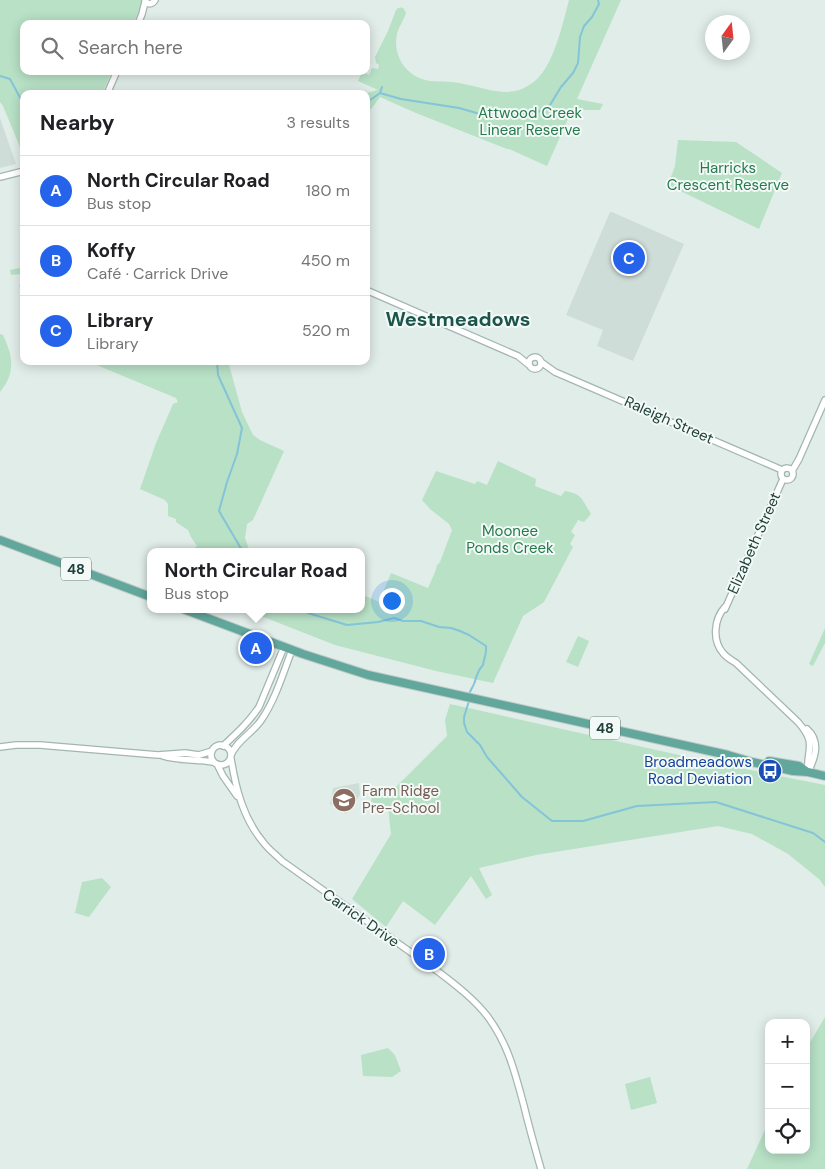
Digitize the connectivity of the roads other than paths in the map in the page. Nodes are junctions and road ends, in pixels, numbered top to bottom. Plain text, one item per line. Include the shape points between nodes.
1 (149, 1) edge
2 (140, 20) edge
3 (115, 75) edge
4 (109, 90) edge
5 (20, 172) edge
6 (0, 177) edge
7 (370, 292) edge
8 (518, 356) junction
9 (532, 358) junction
10 (541, 362) junction
11 (529, 365) junction
12 (537, 369) junction
13 (555, 372) junction
14 (825, 400) edge
15 (782, 470) junction
16 (792, 471) junction
17 (783, 479) junction
18 (0, 540) edge
19 (147, 595) edge
20 (194, 613) edge
21 (284, 647) junction
22 (292, 650) junction
23 (268, 684) junction
24 (278, 687) junction
25 (223, 746) junction
26 (0, 747) edge
27 (212, 751) junction
28 (158, 755) junction
29 (231, 757) junction
30 (215, 763) junction
31 (234, 772) junction
32 (808, 772) junction
33 (223, 776) junction
34 (825, 776) edge
35 (240, 800) junction
36 (540, 1169) edge

1 - 2 street
3 - 4 street
5 - 6 street
7 - 8 street
8 - 9 street
8 - 11 street
9 - 10 street
9 - 11 street
10 - 12 street
10 - 13 street, Raleigh Street
11 - 12 street
12 - 13 street, Raleigh Street
13 - 15 street, Raleigh Street
14 - 16 street
15 - 16 street via 788,468
15 - 17 street
16 - 17 street via 790,479
17 - 32 street, Elizabeth Street via 715,630 721,651 805,730 810,749
18 - 19 main road, 48
20 - 21 main road, 48
21 - 22 main road, 48
21 - 23 street
22 - 24 street
22 - 32 main road, 48 via 368,675
23 - 24 street
23 - 25 street via 253,716
24 - 29 street via 260,722 237,744
25 - 27 street
25 - 29 street via 229,749
26 - 28 street via 40,745
27 - 28 street via 199,755
27 - 30 street
28 - 30 street
29 - 30 street via 226,764
29 - 31 street, Carrick Drive
30 - 33 street, Carrick Drive
31 - 33 street
31 - 35 street, Carrick Drive
32 - 34 main road, 48
33 - 35 street, Carrick Drive
35 - 36 street, Carrick Drive via 248,820 282,861 440,973 488,1017 515,1070

